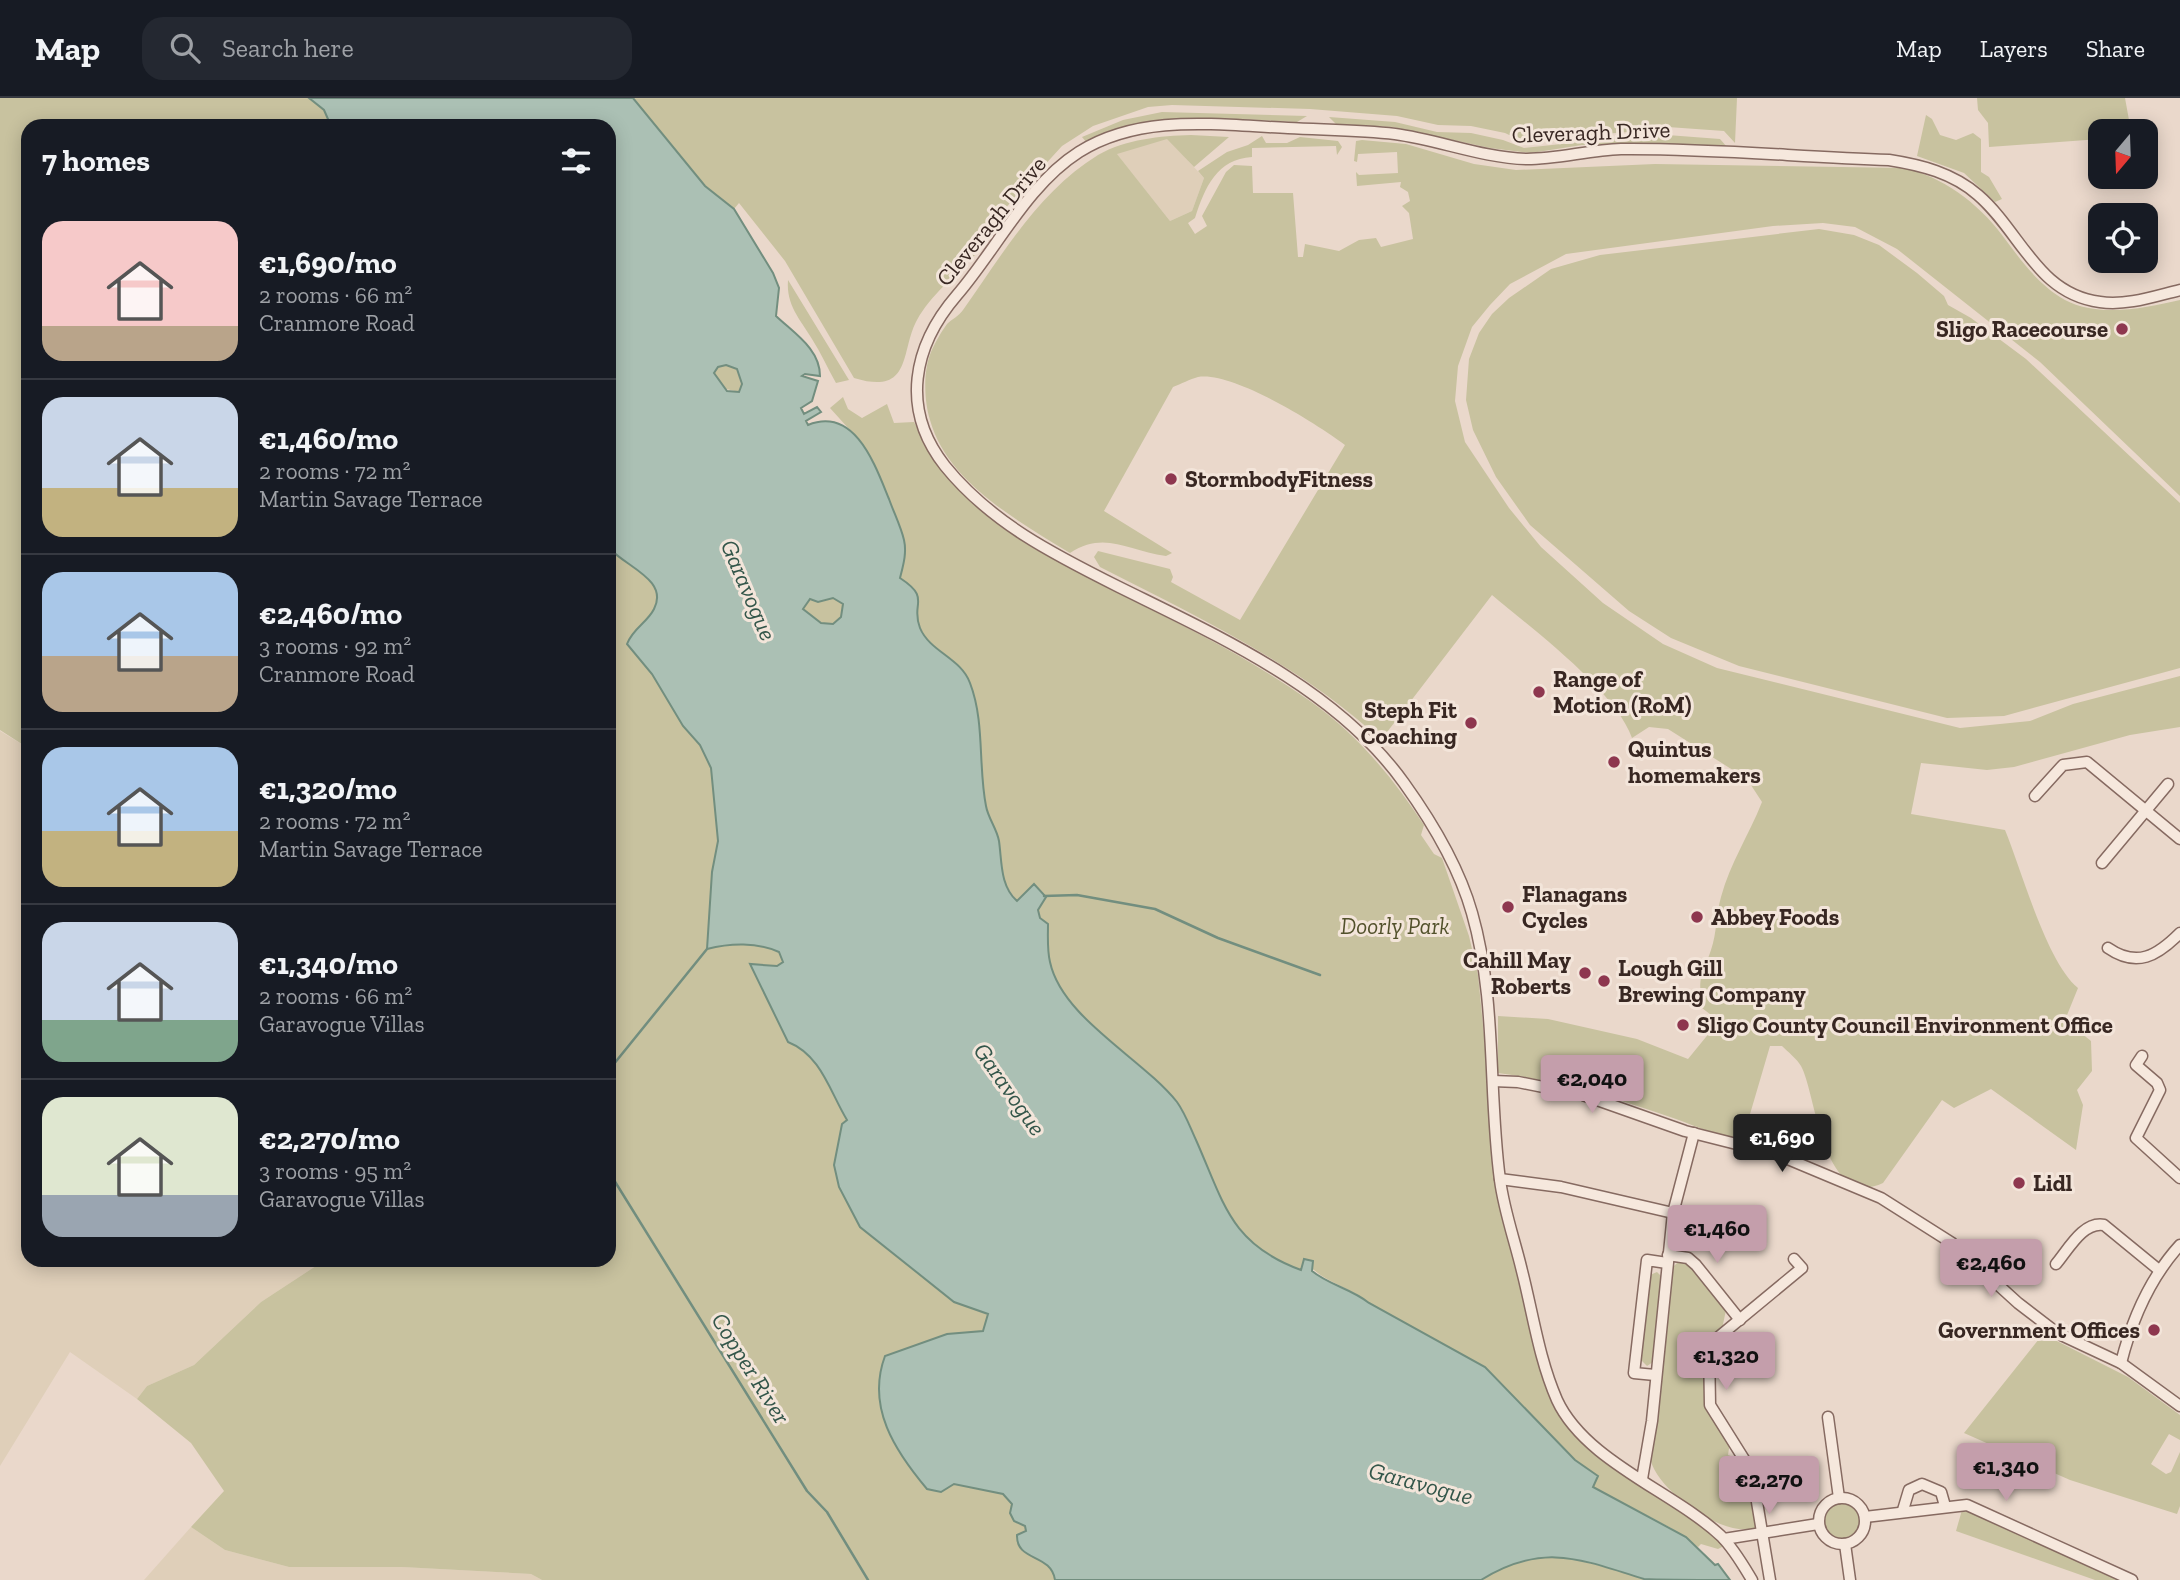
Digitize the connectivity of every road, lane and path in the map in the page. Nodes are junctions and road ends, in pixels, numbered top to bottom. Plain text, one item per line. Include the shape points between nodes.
1 (2180, 290) edge
2 (2168, 784) dead end
3 (2035, 796) dead end
4 (2145, 809) junction
5 (2180, 839) edge
6 (2102, 863) dead end
7 (2180, 933) edge
8 (2108, 948) dead end
9 (2142, 1056) dead end
10 (1493, 1081) junction
11 (1693, 1133) junction
12 (2180, 1178) edge
13 (1500, 1180) junction
14 (1673, 1213) junction
15 (2180, 1245) edge
16 (1668, 1259) junction
17 (1794, 1259) dead end
18 (2056, 1264) dead end
19 (2159, 1270) junction
20 (1740, 1320) junction
21 (2121, 1363) junction
22 (1655, 1375) junction
23 (2180, 1406) edge
24 (1828, 1417) dead end
25 (1642, 1479) junction
26 (1839, 1498) junction
27 (1945, 1506) junction
28 (1903, 1510) junction
29 (1865, 1517) junction
30 (1818, 1524) junction
31 (1763, 1533) junction
32 (1724, 1539) junction
33 (1845, 1544) junction
34 (1752, 1580) edge
35 (1770, 1580) edge
36 (1850, 1580) edge
37 (2132, 1580) edge

1 - 10 street, Cleveragh Drive via 2102,303 2064,291 2046,277 1977,194 1933,169 1889,160 1618,149 1527,159 1393,134 1180,123 1132,131 1087,149 1041,187 926,340 917,400 933,450 970,494 1003,522 1291,680 1332,709 1399,776 1451,860 1474,921 1485,978
2 - 4 street
3 - 4 street via 2063,765 2087,762
4 - 5 street
4 - 6 street
7 - 8 street via 2159,952 2140,960
9 - 12 street via 2136,1065 2160,1090 2136,1138
10 - 11 street via 1583,1096
10 - 13 street
11 - 14 street
11 - 21 street via 1776,1154 1881,1198 1952,1243 2057,1332
13 - 14 street via 1562,1186
13 - 25 street via 1541,1355 1558,1401 1586,1438
14 - 16 street
15 - 19 street
16 - 20 street via 1688,1258
16 - 22 street
16 - 22 street via 1647,1260 1634,1373
17 - 20 street via 1801,1268
18 - 19 street via 2085,1229 2098,1224
19 - 21 street via 2132,1325
20 - 31 street via 1705,1349 1710,1405 1752,1472
21 - 23 street
22 - 25 street
24 - 26 street
25 - 32 street
26 - 29 street via 1856,1503
26 - 30 street via 1824,1506
27 - 28 street
27 - 28 street via 1941,1492 1922,1484 1909,1490
27 - 37 street via 1967,1505 1988,1512
28 - 29 street
29 - 33 street via 1862,1533
30 - 31 street
30 - 33 street via 1826,1539
31 - 32 street
31 - 35 street
32 - 34 street
33 - 36 street

